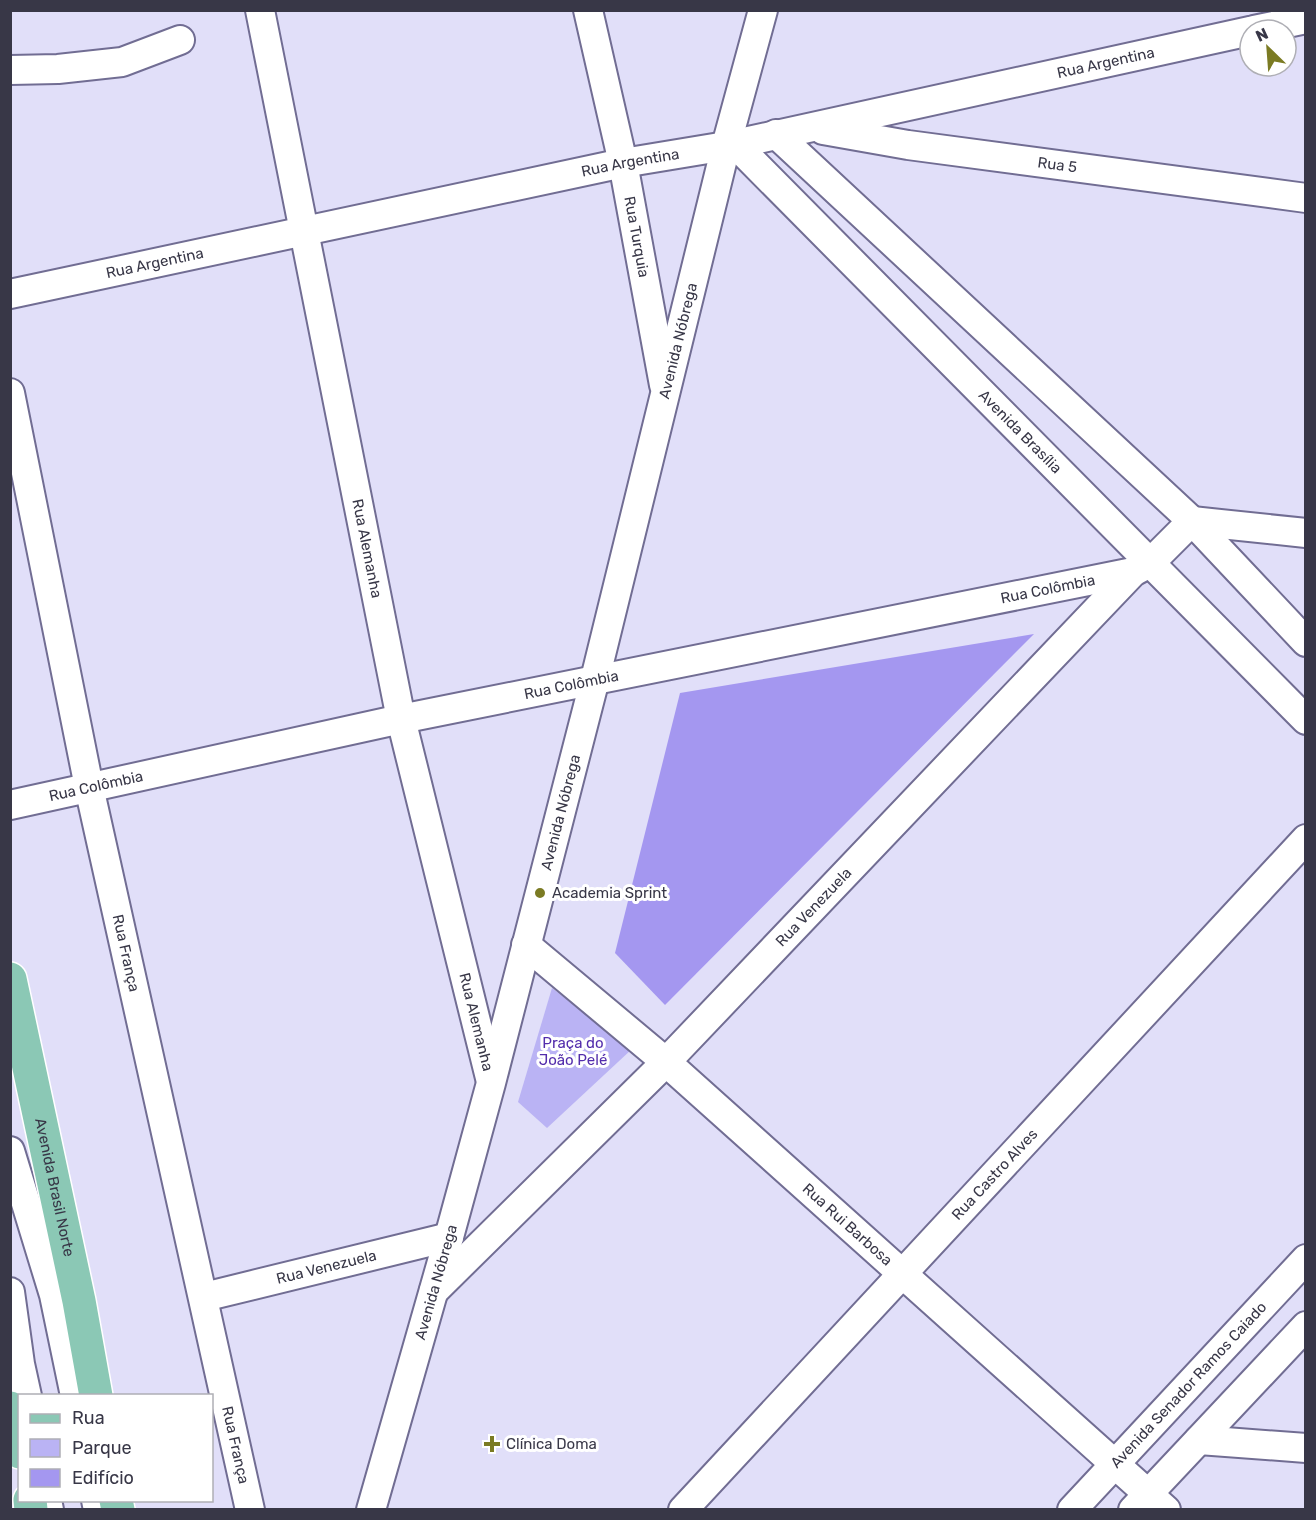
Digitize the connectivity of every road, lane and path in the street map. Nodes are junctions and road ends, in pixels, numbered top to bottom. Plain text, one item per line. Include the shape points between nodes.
1 (260, 10) edge
2 (588, 10) edge
3 (763, 10) edge
4 (1238, 34) edge
5 (180, 40) dead end
6 (10, 70) edge
7 (809, 128) junction
8 (776, 134) junction
9 (731, 145) junction
10 (623, 163) junction
11 (1305, 198) edge
12 (304, 231) junction
13 (10, 294) edge
14 (10, 393) edge
15 (666, 396) junction
16 (1192, 521) junction
17 (1305, 533) edge
18 (1142, 568) junction
19 (1305, 642) edge
20 (595, 679) junction
21 (401, 719) junction
22 (1305, 720) edge
23 (89, 787) junction
24 (10, 805) edge
25 (1305, 839) edge
26 (526, 945) junction
27 (10, 980) edge
28 (666, 1062) junction
29 (491, 1083) junction
30 (10, 1151) edge
31 (449, 1237) junction
32 (1305, 1259) edge
33 (902, 1273) junction
34 (10, 1292) edge
35 (433, 1292) junction
36 (204, 1297) junction
37 (1305, 1326) edge
38 (27, 1394) edge
39 (75, 1394) edge
40 (96, 1394) edge
41 (10, 1408) edge
42 (1199, 1440) junction
43 (18, 1443) edge
44 (1305, 1448) edge
45 (1115, 1464) junction
46 (1149, 1504) edge
47 (250, 1509) edge
48 (371, 1509) edge
49 (683, 1509) edge
50 (1072, 1509) edge

1 - 12 street, Rua Alemanha
2 - 10 street, Rua Turquia
3 - 9 street, Avenida Nóbrega
4 - 7 street, Rua Argentina
5 - 6 street via 122,62
7 - 8 street, Rua Argentina
7 - 11 street, Rua 5
8 - 9 street, Rua Argentina
8 - 16 street
9 - 10 street, Rua Argentina
9 - 15 street, Avenida Nóbrega
9 - 18 street, Avenida Brasília
10 - 12 street, Rua Argentina
10 - 15 street, Rua Turquia
12 - 13 street, Rua Argentina
12 - 21 street, Rua Alemanha
14 - 23 street, Rua França
15 - 20 street, Avenida Nóbrega
16 - 17 street
16 - 18 street, Rua Venezuela
16 - 19 street
18 - 20 street, Rua Colômbia
18 - 22 street, Avenida Brasília
18 - 28 street, Rua Venezuela
20 - 21 street, Rua Colômbia
20 - 26 street, Avenida Nóbrega
21 - 23 street, Rua Colômbia
21 - 29 street, Rua Alemanha
23 - 24 street, Rua Colômbia
23 - 36 street, Rua França
25 - 33 street, Rua Castro Alves
26 - 28 street, Rua Rui Barbosa
26 - 29 street, Avenida Nóbrega
27 - 40 main road, Avenida Brasil Norte
28 - 33 street, Rua Rui Barbosa
28 - 35 street, Rua Venezuela
29 - 31 street, Avenida Nóbrega
30 - 39 street via 54,1296
31 - 35 street, Avenida Nóbrega
31 - 36 street, Rua Venezuela
32 - 45 street, Avenida Senador Ramos Caiado
33 - 45 street, Rua Rui Barbosa
33 - 49 street, Rua Castro Alves
34 - 38 street
35 - 48 street, Avenida Nóbrega
36 - 47 street, Rua França
37 - 42 street
41 - 43 main road
42 - 44 street
42 - 46 street
45 - 46 street, Rua Rui Barbosa
45 - 50 street, Avenida Senador Ramos Caiado

